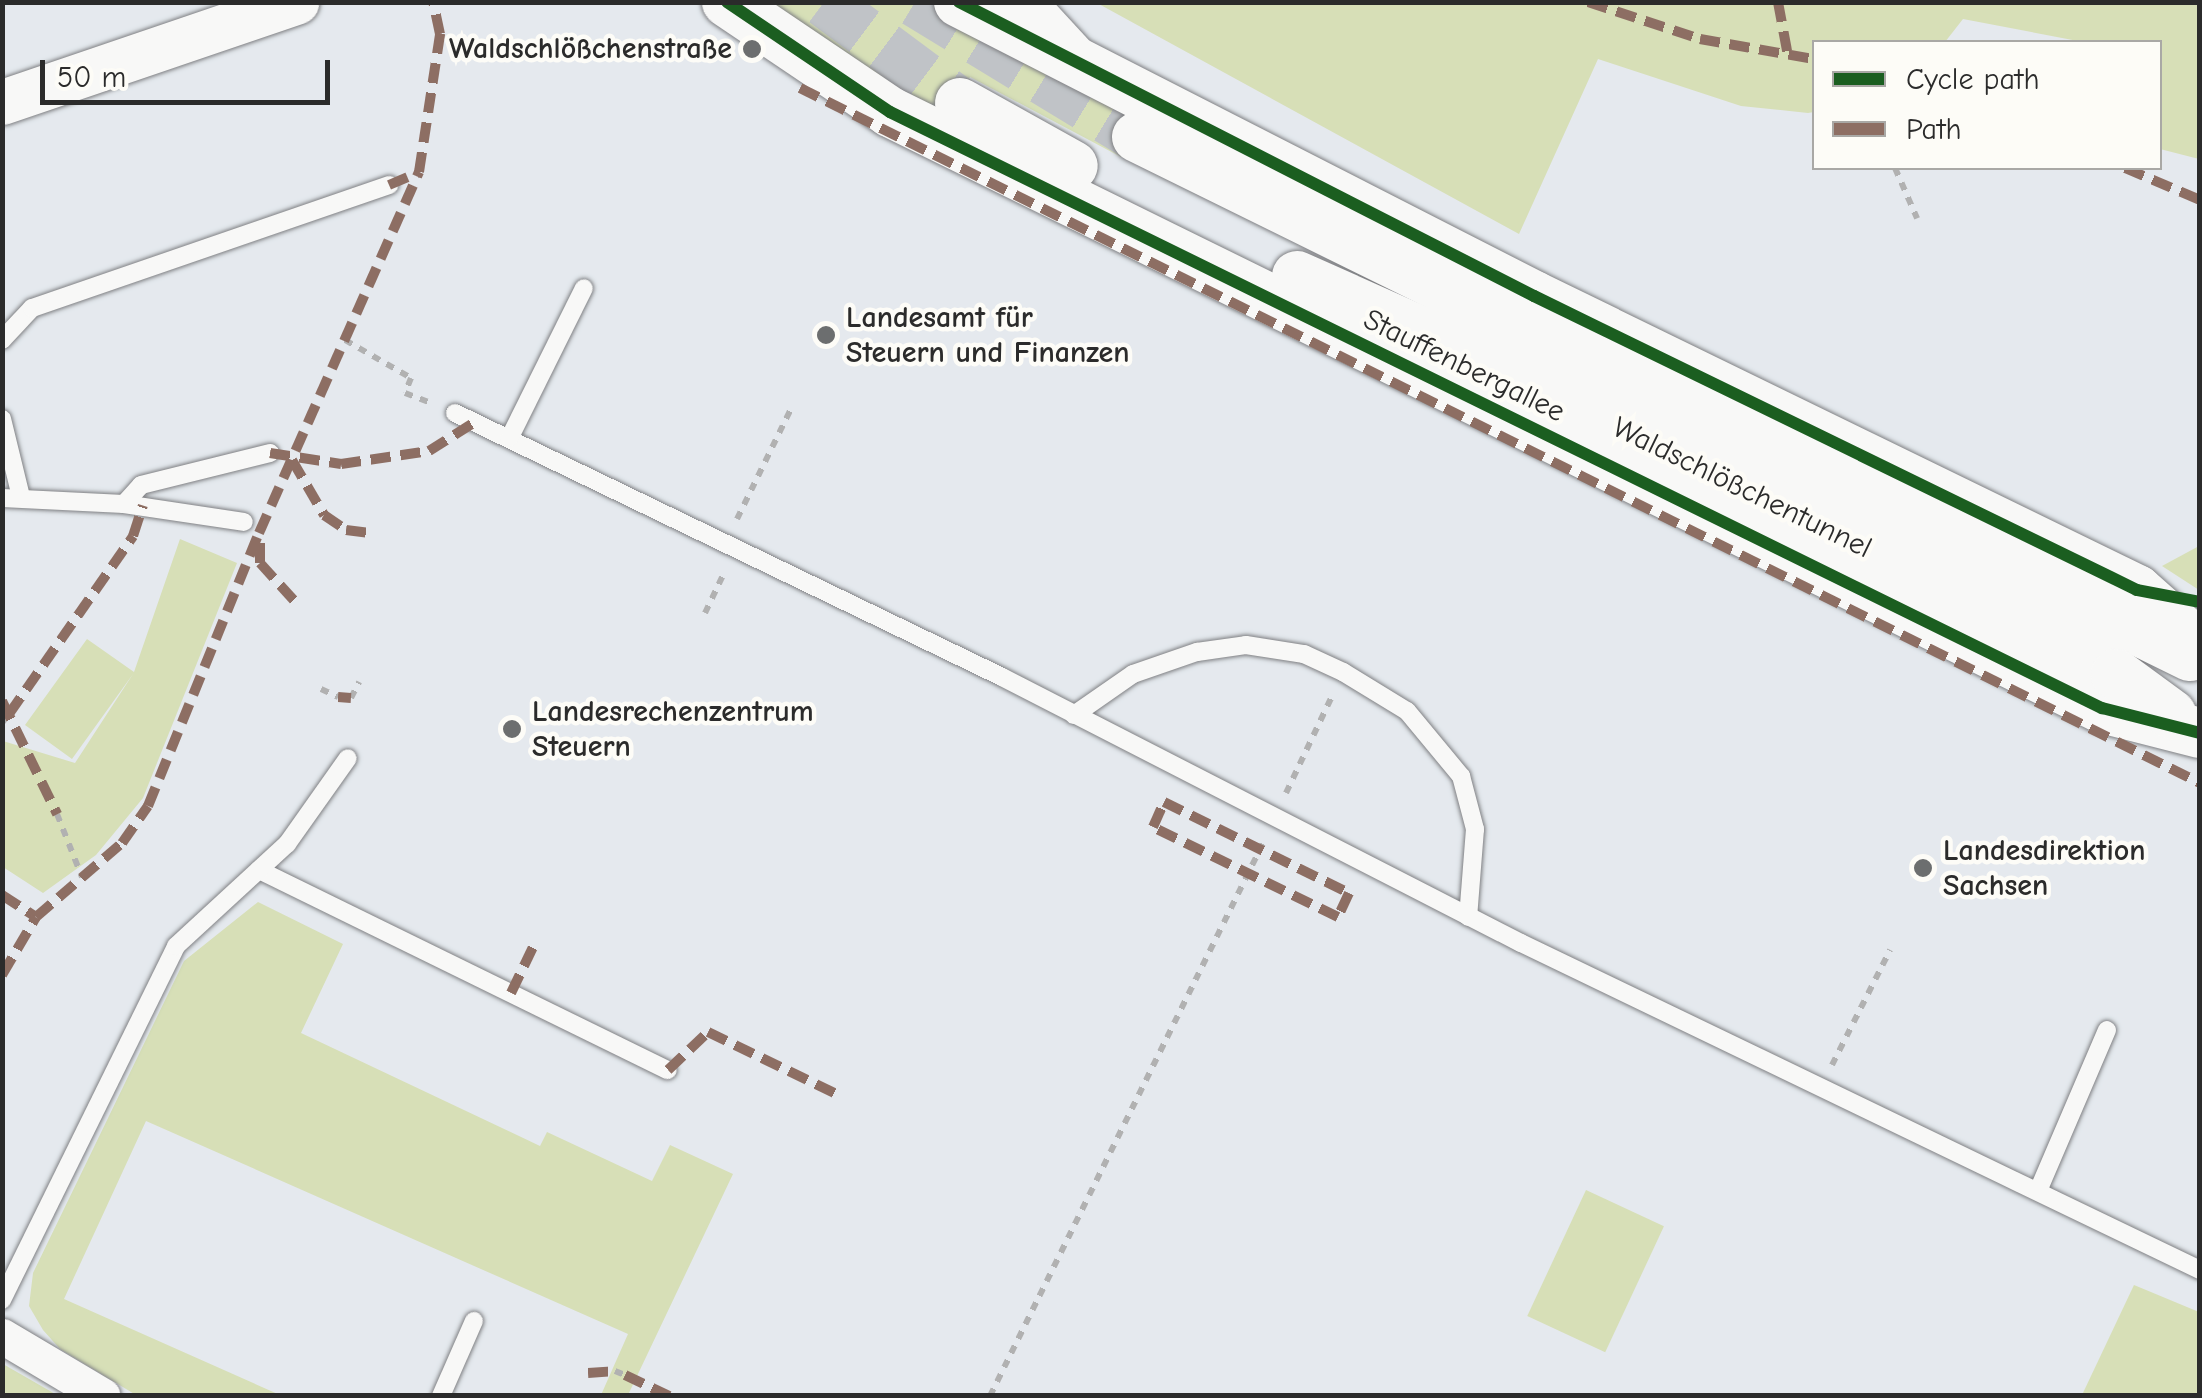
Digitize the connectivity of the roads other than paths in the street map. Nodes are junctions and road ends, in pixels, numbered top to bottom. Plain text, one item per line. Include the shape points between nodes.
1 (296, 2) edge
2 (727, 2) edge
3 (958, 2) edge
4 (1023, 2) edge
5 (1079, 62) junction
6 (2, 102) edge
7 (960, 104) tunnel mouth
8 (1137, 136) tunnel mouth
9 (389, 185) dead end
10 (584, 288) dead end
11 (2, 340) edge
12 (455, 413) dead end
13 (2, 419) edge
14 (510, 437) junction
15 (270, 453) dead end
16 (12, 498) edge
17 (124, 504) junction
18 (244, 522) dead end
19 (2200, 646) edge
20 (2200, 660) edge
21 (1074, 715) junction
22 (2196, 731) edge
23 (348, 758) dead end
24 (258, 870) junction
25 (1468, 916) junction
26 (2107, 1030) dead end
27 (668, 1070) dead end
28 (2038, 1191) junction
29 (2200, 1270) edge
30 (2, 1300) edge
31 (474, 1320) dead end
32 (2, 1336) edge
33 (103, 1396) edge
34 (440, 1396) edge

1 - 6 street
2 - 22 main road, Stauffenbergallee via 890,112 2102,708
3 - 5 main road
4 - 5 street
5 - 19 main road via 1534,296 2136,590
7 - 22 main road, Waldschlößchentunnel via 1110,186 1458,348 2116,674
8 - 20 main road, Waldschlößchentunnel
9 - 11 lane via 32,308
10 - 14 lane
12 - 14 lane
13 - 16 lane
14 - 21 lane
15 - 17 lane via 141,484
16 - 17 lane
17 - 18 lane
21 - 25 lane
21 - 25 lane via 1133,674 1197,652 1246,645 1304,654 1343,672 1407,712 1461,776 1475,828
23 - 24 lane via 316,811
24 - 27 lane
24 - 30 lane via 176,946
25 - 28 lane
26 - 28 lane
28 - 29 lane
31 - 34 lane
32 - 33 street

